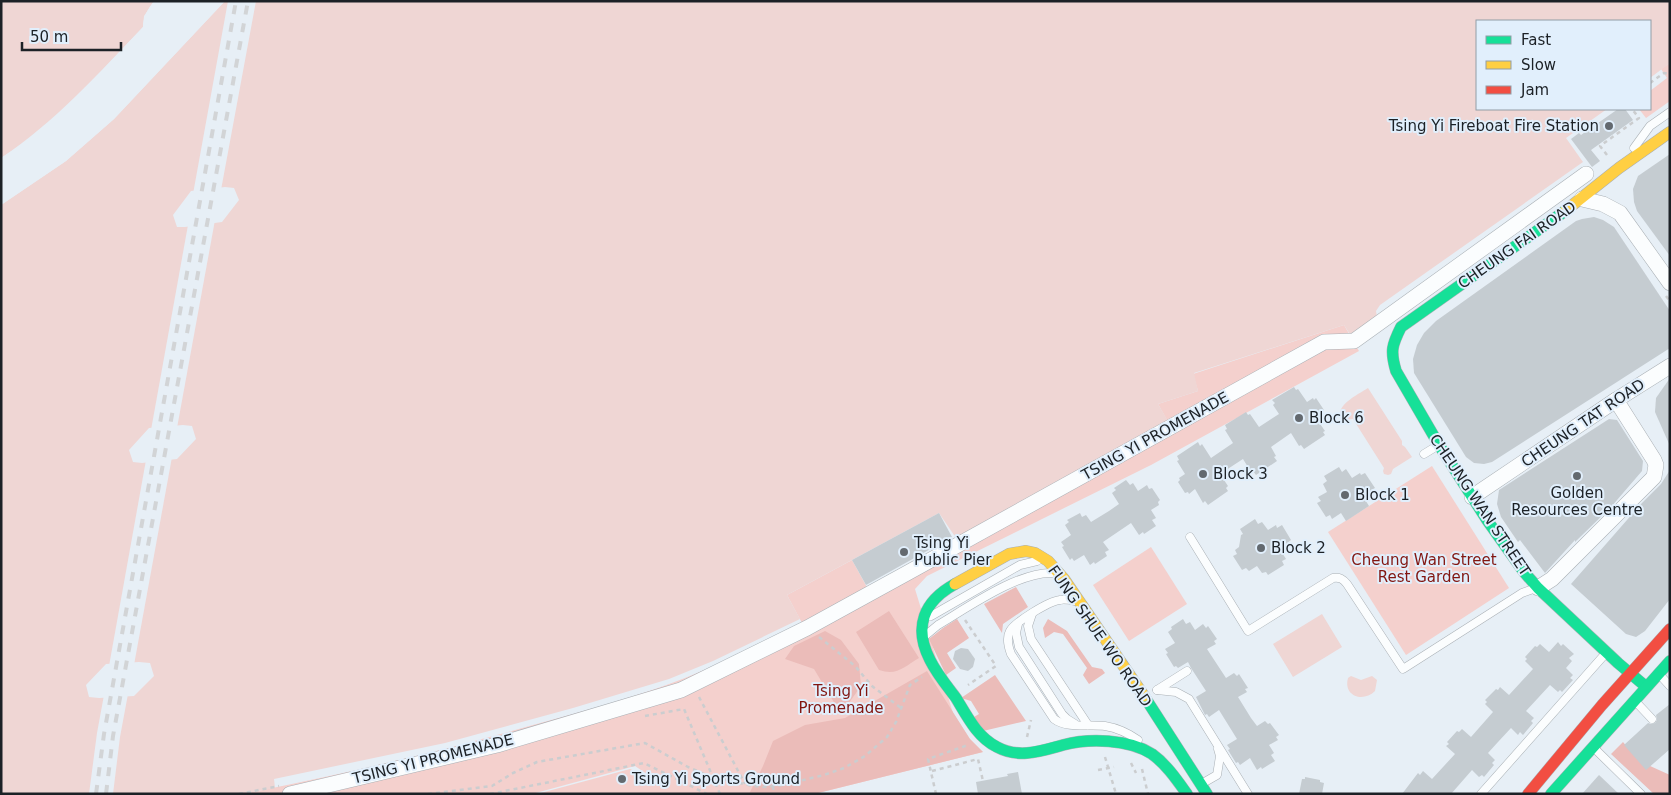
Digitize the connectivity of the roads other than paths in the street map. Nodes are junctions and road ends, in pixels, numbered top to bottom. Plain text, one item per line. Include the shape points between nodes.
1 (1670, 112) edge
2 (1670, 132) edge
3 (1620, 168) junction
4 (1586, 174) dead end
5 (1582, 199) junction
6 (1667, 288) edge
7 (1401, 327) junction
8 (1388, 336) dead end
9 (1382, 348) dead end
10 (1670, 366) edge
11 (1396, 371) junction
12 (1616, 400) junction
13 (1439, 445) junction
14 (1424, 454) dead end
15 (1496, 481) junction
16 (1472, 497) junction
17 (1487, 520) junction
18 (1190, 538) dead end
19 (1048, 561) junction
20 (1059, 573) junction
21 (1538, 588) junction
22 (1082, 604) junction
23 (1032, 614) junction
24 (923, 625) junction
25 (1670, 629) edge
26 (924, 646) junction
27 (1607, 653) junction
28 (1670, 661) edge
29 (1187, 671) dead end
30 (1630, 673) junction
31 (1658, 673) junction
32 (1670, 686) edge
33 (1646, 687) junction
34 (1157, 690) junction
35 (1145, 698) junction
36 (1634, 700) junction
37 (1652, 719) dead end
38 (1088, 724) junction
39 (1213, 738) junction
40 (1593, 747) junction
41 (1153, 755) junction
42 (1204, 789) edge
43 (290, 794) edge
44 (1187, 794) edge
45 (1248, 794) edge
46 (1481, 794) edge
47 (1528, 794) edge
48 (1551, 794) edge
49 (1641, 794) edge

1 - 3 lane via 1650,126
2 - 3 street, CHEUNG FAI ROAD
3 - 5 street, CHEUNG FAI ROAD
4 - 43 street, TSING YI PROMENADE via 1354,341 1324,342 807,628 681,690 497,745
5 - 6 street via 1603,204 1620,213
5 - 7 street, CHEUNG FAI ROAD
7 - 8 lane
7 - 11 street via 1392,345
9 - 11 lane
10 - 12 street, CHEUNG TAT ROAD
11 - 13 street, CHEUNG WAN STREET
12 - 15 street, CHEUNG TAT ROAD
12 - 21 street via 1654,460 1654,477
13 - 14 lane
13 - 16 street, CHEUNG WAN STREET
15 - 16 street, CHEUNG TAT ROAD
15 - 17 street, CHEUNG TAT ROAD via 1485,503
16 - 17 street, CHEUNG WAN STREET
17 - 21 street, CHEUNG WAN STREET
18 - 21 lane via 1248,632 1338,577 1348,584 1403,670 1522,593
19 - 20 street, FUNG SHUE WO ROAD
19 - 24 lane via 1028,562 1015,568 932,615
19 - 24 street, FUNG SHUE WO ROAD via 1026,551 1009,554 933,598 927,607
20 - 22 street, FUNG SHUE WO ROAD
20 - 26 lane via 1041,573 1017,580 938,625 924,638
21 - 27 street, CHEUNG WAN STREET
22 - 23 lane via 1061,600
22 - 35 street, FUNG SHUE WO ROAD
23 - 38 lane via 1028,626 1031,638
23 - 38 lane via 1007,637 1010,654 1054,718 1064,724
24 - 26 street, FUNG SHUE WO ROAD
25 - 30 street
26 - 41 street, FUNG SHUE WO ROAD via 926,654 980,734 996,747 1015,754 1034,753 1094,740 1116,742
27 - 30 street, CHEUNG WAN STREET
27 - 46 lane
28 - 31 street
29 - 34 lane
30 - 33 street, CHEUNG WAN STREET
30 - 47 street
31 - 32 lane
31 - 33 street
33 - 36 street
34 - 35 lane
34 - 39 lane via 1176,692 1189,698
35 - 42 street, FUNG SHUE WO ROAD
36 - 37 lane
36 - 40 street
38 - 41 lane via 1127,733
39 - 42 lane via 1220,756 1217,775
39 - 45 lane
40 - 48 street
40 - 49 lane
41 - 44 street, FUNG SHUE WO ROAD

